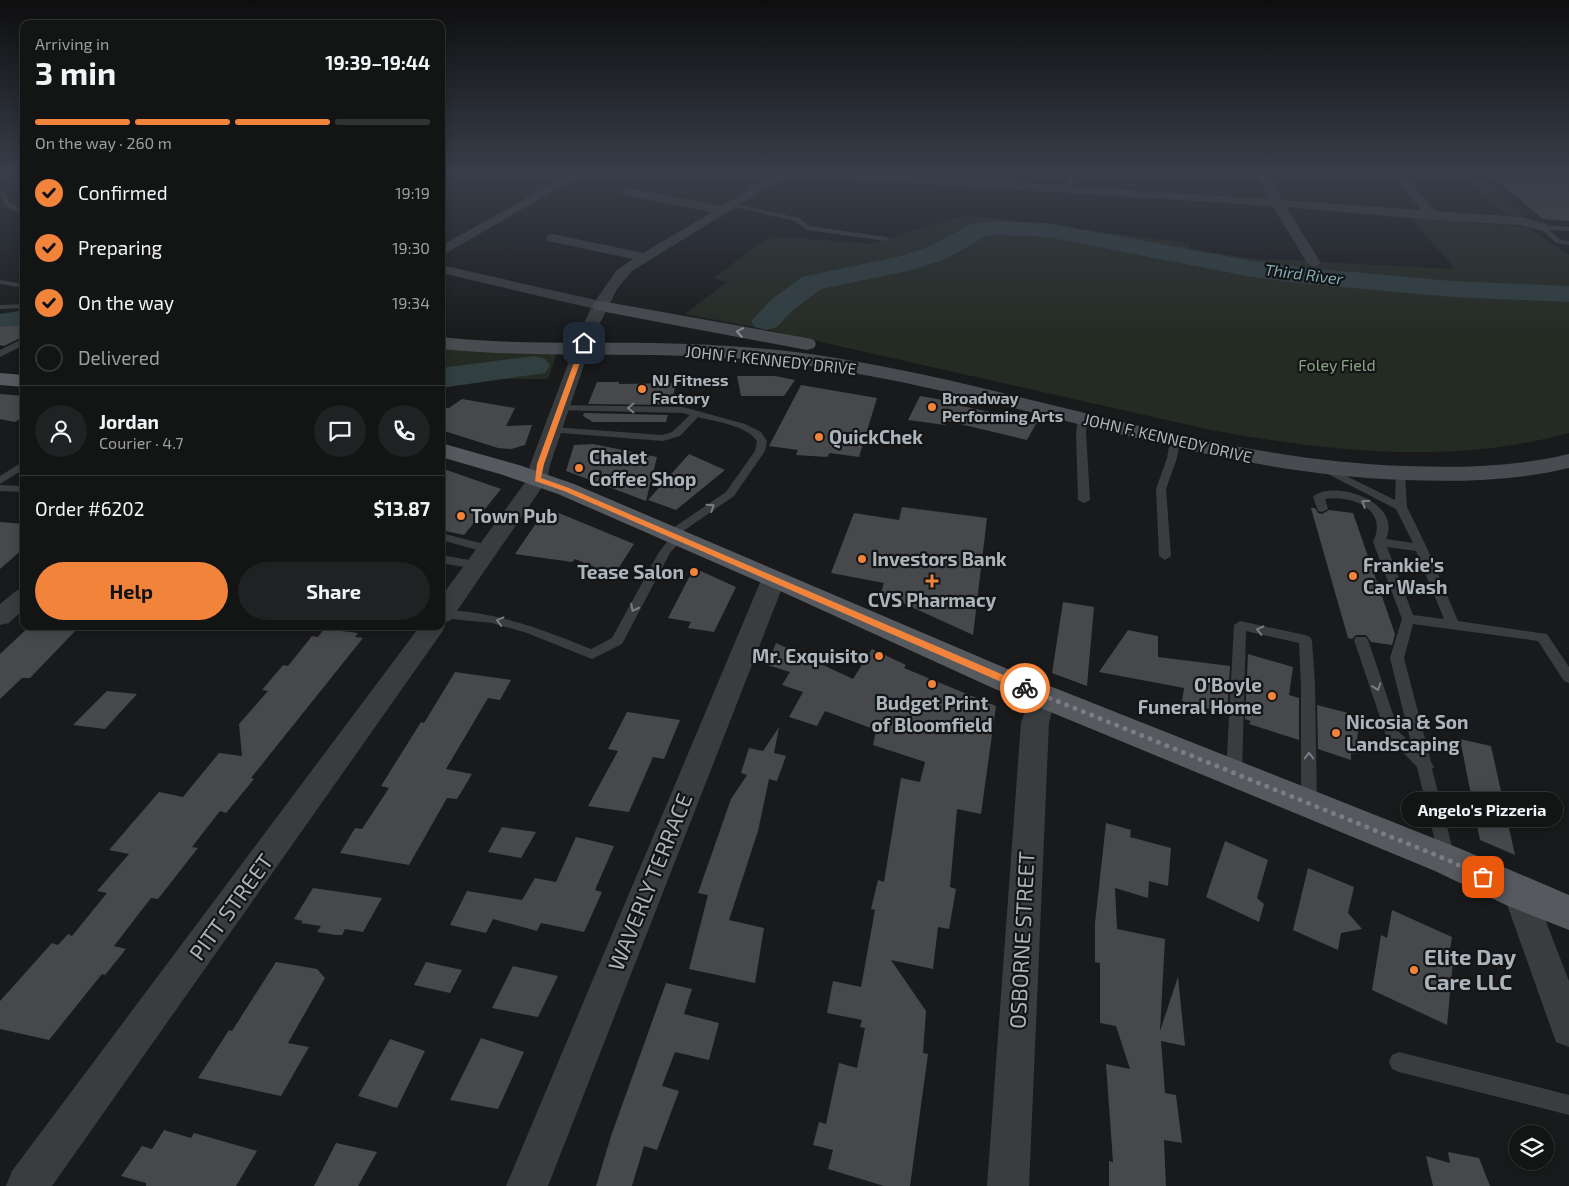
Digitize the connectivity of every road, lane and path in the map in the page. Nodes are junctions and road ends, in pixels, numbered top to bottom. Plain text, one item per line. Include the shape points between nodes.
1 (481, 229) edge
2 (691, 229) edge
3 (817, 229) edge
4 (1293, 229) edge
5 (1545, 229) edge
6 (553, 238) dead end
7 (886, 239) dead end
8 (1569, 242) edge
9 (445, 250) edge
10 (644, 257) junction
11 (1314, 264) dead end
12 (445, 270) edge
13 (0, 282) edge
14 (20, 285) edge
15 (20, 306) edge
16 (600, 306) junction
17 (0, 307) edge
18 (445, 335) edge
19 (20, 343) edge
20 (445, 343) edge
21 (0, 354) edge
22 (577, 361) junction
23 (954, 388) junction
24 (1027, 398) junction
25 (560, 408) junction
26 (696, 414) junction
27 (1083, 419) junction
28 (553, 430) junction
29 (1175, 441) junction
30 (1569, 448) edge
31 (445, 451) edge
32 (1569, 461) edge
33 (20, 467) edge
34 (1324, 468) junction
35 (1401, 474) junction
36 (537, 480) junction
37 (0, 481) edge
38 (0, 488) edge
39 (20, 489) edge
40 (1084, 500) dead end
41 (1401, 508) junction
42 (1322, 509) dead end
43 (674, 536) junction
44 (445, 538) edge
45 (1379, 542) junction
46 (1421, 548) junction
47 (1165, 556) dead end
48 (482, 557) junction
49 (445, 560) edge
50 (774, 578) junction
51 (20, 600) edge
52 (445, 605) edge
53 (445, 608) edge
54 (0, 617) edge
55 (1408, 619) junction
56 (1453, 626) junction
57 (427, 630) edge
58 (1361, 640) dead end
59 (1569, 678) edge
60 (1043, 696) junction
61 (1426, 767) junction
62 (1234, 774) junction
63 (1309, 805) junction
64 (1448, 860) junction
65 (1519, 893) junction
66 (1569, 913) edge
67 (1569, 1029) edge
68 (1398, 1062) dead end
69 (1569, 1105) edge
70 (27, 1186) edge
71 (527, 1186) edge
72 (1008, 1186) edge

1 - 9 street
2 - 10 street
3 - 7 lane
4 - 11 street
5 - 8 lane via 1558,242
6 - 10 street
10 - 16 street via 619,275
12 - 16 street
13 - 14 lane
15 - 17 lane
16 - 22 street, bridge
24 -> 16 main road via 945,375 798,342
18 - 24 main road, JOHN F. KENNEDY DRIVE via 493,340 685,343 789,351 891,368
19 - 21 lane
20 - 23 main road, JOHN F. KENNEDY DRIVE via 734,353 834,364
22 - 23 main road via 771,365 847,371
22 - 25 street
23 - 27 main road, JOHN F. KENNEDY DRIVE
24 - 30 main road, JOHN F. KENNEDY DRIVE via 1250,448 1356,461 1402,464 1495,461
26 -> 25 lane via 683,410
25 - 28 street
26 - 28 lane via 676,434 662,438
43 -> 26 lane via 730,494 760,450 762,441 741,426
27 - 29 main road, JOHN F. KENNEDY DRIVE
27 - 40 lane
28 - 36 street
29 - 34 main road, JOHN F. KENNEDY DRIVE via 1259,459
29 - 47 lane via 1161,489
31 - 36 main road
32 - 35 main road, JOHN F. KENNEDY DRIVE via 1508,471
33 - 37 lane
34 - 35 main road, JOHN F. KENNEDY DRIVE
34 - 41 lane
35 - 41 lane
36 - 43 main road via 566,489
36 - 48 street, PITT STREET
38 - 39 lane
41 - 46 lane
45 -> 42 lane via 1384,528 1380,515 1363,500 1330,493 1319,497
43 - 50 main road
43 -> 53 lane via 617,641 592,654 532,630
44 - 48 lane
45 - 46 lane
45 - 55 lane
46 - 56 lane
48 - 49 lane
48 - 52 street, PITT STREET
50 - 60 main road
50 - 71 street, WAVERLY TERRACE
51 - 54 street
55 - 56 lane
55 - 61 lane via 1397,658
56 - 59 lane via 1542,637
57 - 70 street, PITT STREET
58 -> 61 lane via 1393,735
60 - 62 main road
60 - 72 street, OSBORNE STREET via 1035,722
61 - 64 lane
62 - 63 main road
63 -> 62 lane via 1305,640 1240,625
63 - 64 main road
64 - 65 main road
65 - 66 main road
65 - 67 street
68 - 69 lane

